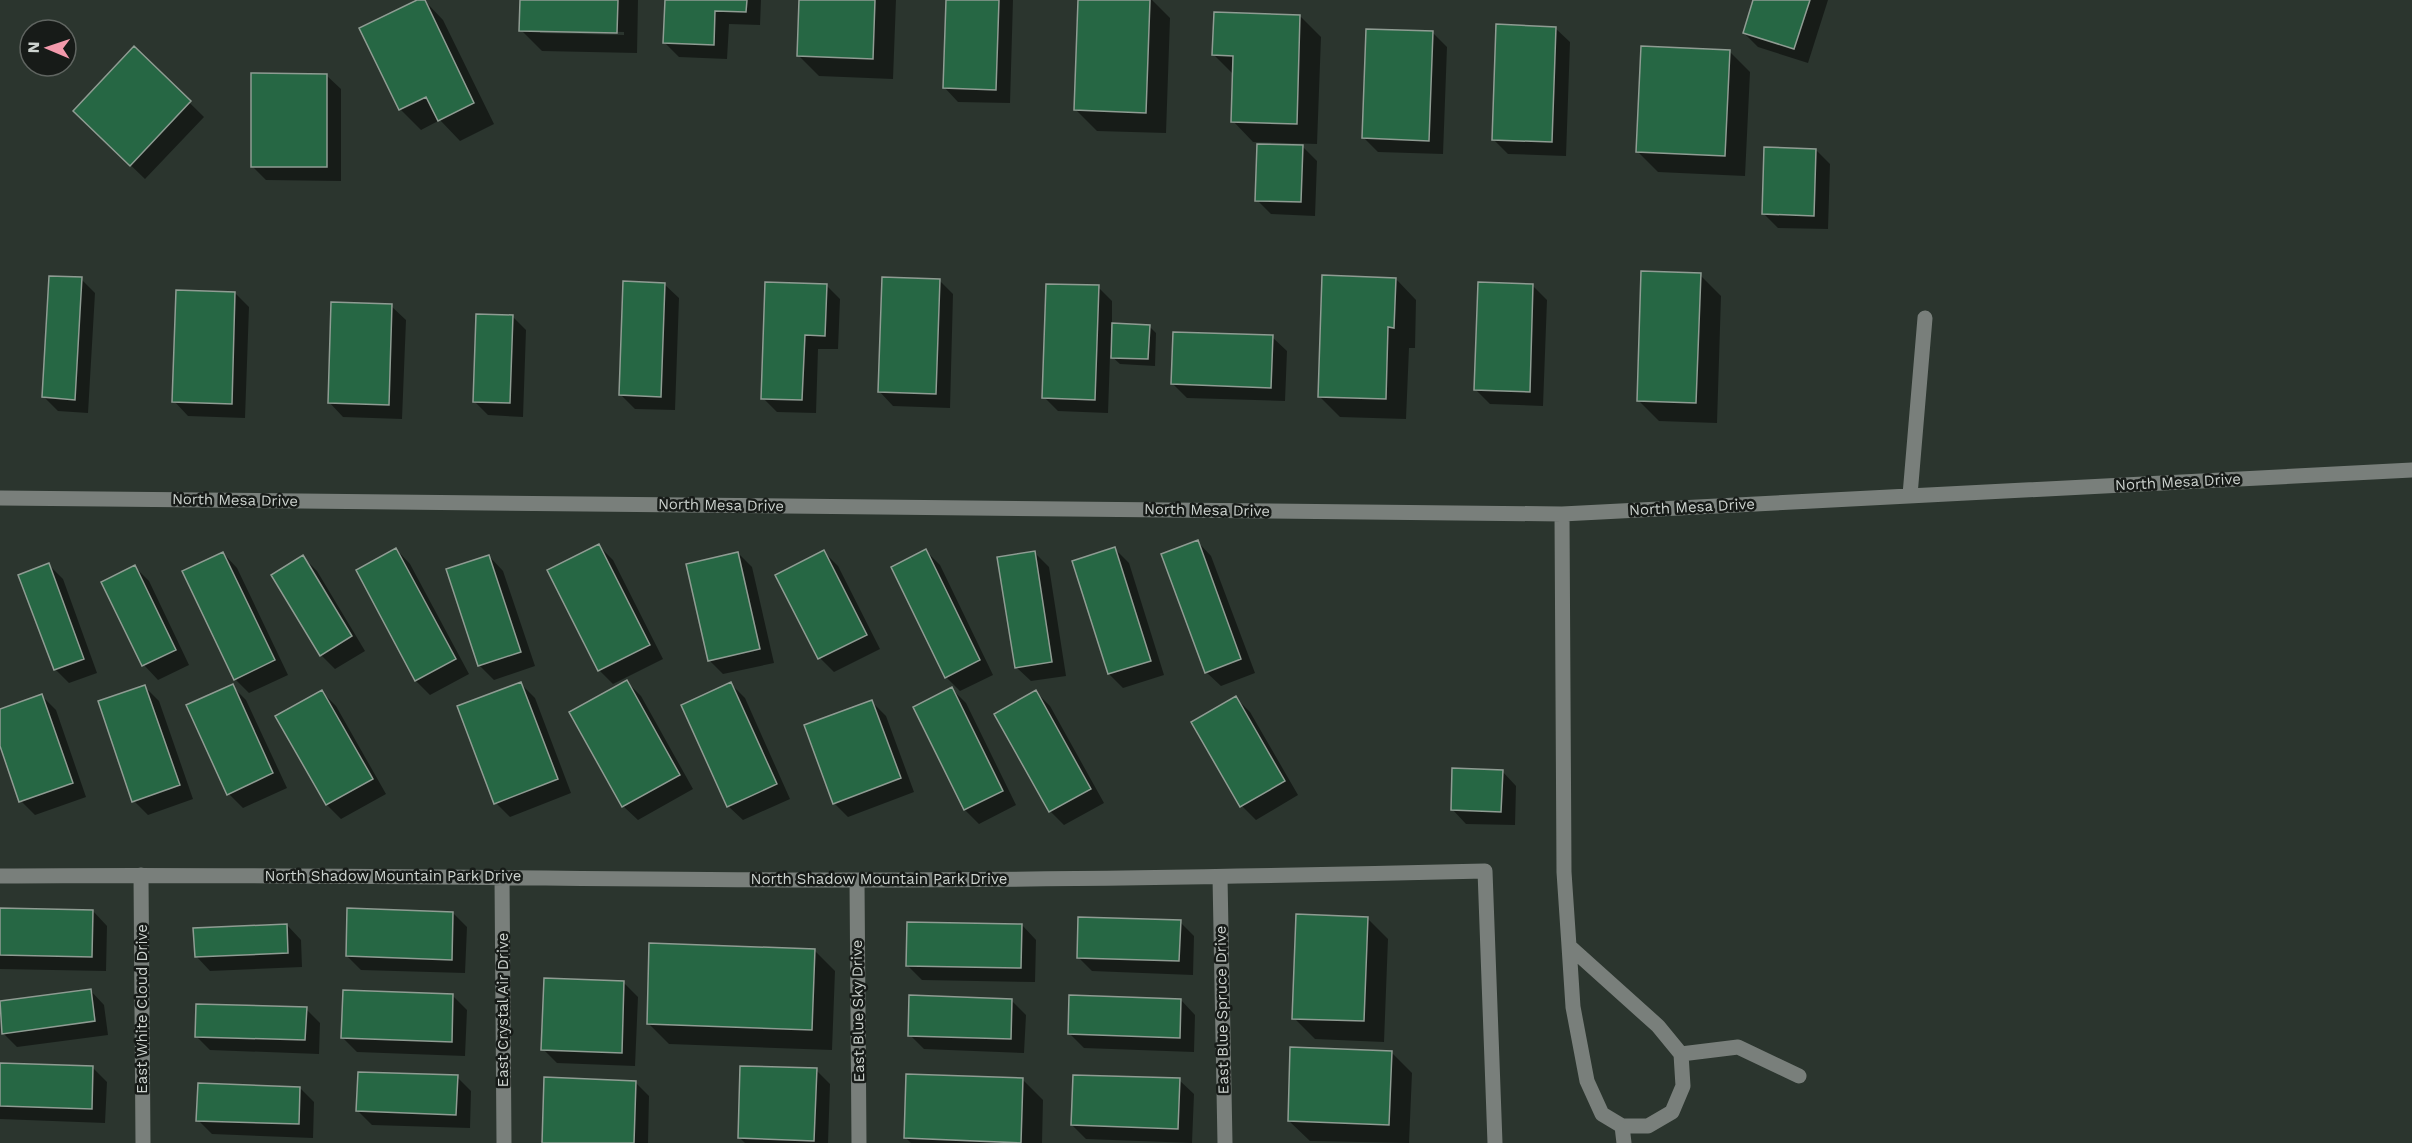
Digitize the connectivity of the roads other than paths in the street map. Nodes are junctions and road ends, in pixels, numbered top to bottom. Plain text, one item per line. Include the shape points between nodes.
1 (1925, 318) dead end
2 (2412, 470) edge
3 (1910, 495) junction
4 (0, 498) edge
5 (1562, 514) junction
6 (141, 875) junction
7 (0, 876) edge
8 (502, 877) junction
9 (1220, 877) junction
10 (857, 880) junction
11 (1569, 946) junction
12 (1681, 1054) junction
13 (1799, 1076) dead end
14 (1622, 1126) junction
15 (142, 1143) edge
16 (504, 1143) edge
17 (859, 1143) edge
18 (1225, 1143) edge
19 (1496, 1143) edge
20 (1624, 1143) edge

1 - 3 street
2 - 3 street, North Mesa Drive
3 - 5 street, North Mesa Drive
4 - 5 street, North Mesa Drive
5 - 11 street via 1564,872
6 - 7 street, North Shadow Mountain Park Drive
6 - 8 street, North Shadow Mountain Park Drive
6 - 15 street, East White Cloud Drive
8 - 10 street, North Shadow Mountain Park Drive
8 - 16 street, East Crystal Air Drive
9 - 10 street, North Shadow Mountain Park Drive
9 - 18 street, East Blue Spruce Drive
9 - 19 street, North Shadow Mountain Park Drive via 1485,871
10 - 17 street, East Blue Sky Drive
11 - 12 street via 1658,1026
11 - 14 street via 1573,1007 1587,1081 1602,1114
12 - 13 street via 1738,1047
12 - 14 street via 1683,1086 1672,1112 1648,1126
14 - 20 street

